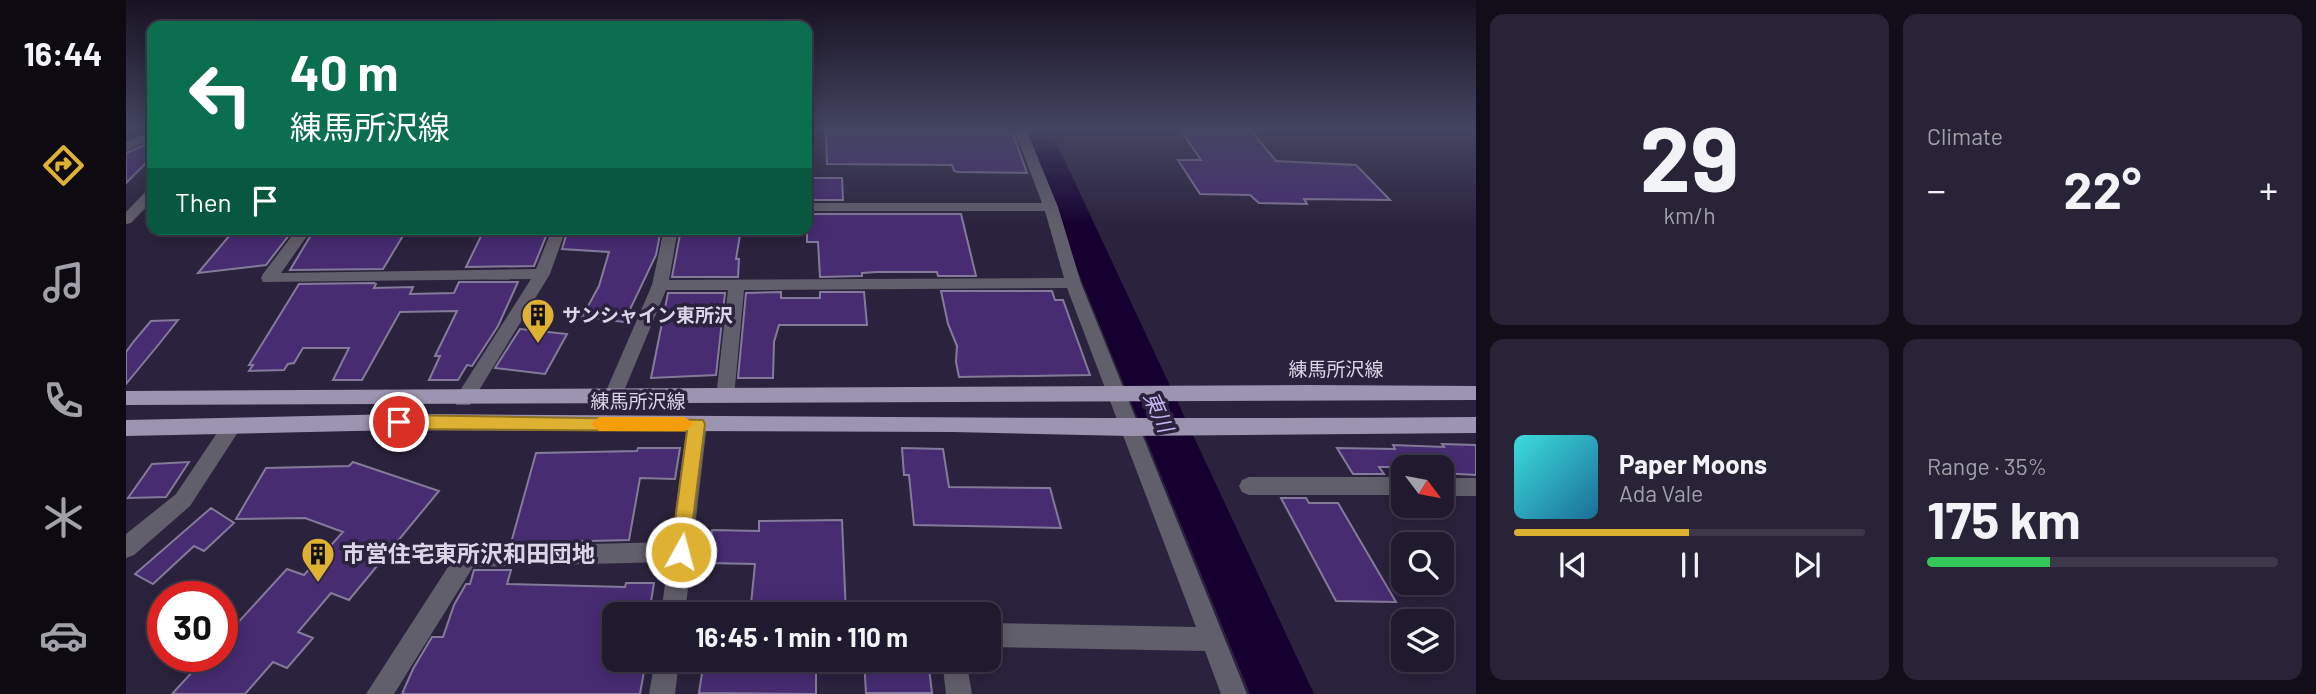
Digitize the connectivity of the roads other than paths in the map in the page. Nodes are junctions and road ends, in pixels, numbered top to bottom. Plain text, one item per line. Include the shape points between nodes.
1 (1033, 161) edge
2 (147, 198) edge
3 (812, 207) edge
4 (1051, 207) junction
5 (126, 220) edge
6 (301, 235) edge
7 (557, 235) edge
8 (670, 235) edge
9 (541, 274) junction
10 (1073, 282) junction
11 (737, 284) junction
12 (660, 285) junction
13 (1476, 393) edge
14 (1126, 394) junction
15 (725, 397) junction
16 (126, 398) edge
17 (612, 398) junction
18 (463, 400) junction
19 (697, 424) junction
20 (1476, 425) edge
21 (232, 426) junction
22 (126, 428) edge
23 (1139, 428) junction
24 (1249, 486) dead end
25 (1391, 486) edge
26 (1454, 487) edge
27 (1476, 487) edge
28 (126, 548) edge
29 (681, 552) junction
30 (675, 602) edge
31 (1001, 635) edge
32 (1212, 639) junction
33 (665, 672) edge
34 (956, 672) edge
35 (379, 694) edge
36 (662, 694) edge
37 (959, 694) edge
38 (1234, 694) edge

1 - 4 street
2 - 5 street
3 - 4 street
4 - 10 street
6 - 9 street via 269,278
7 - 9 street
8 - 12 street
9 - 18 street
10 - 11 street
10 - 14 street
11 - 12 street
11 - 15 street
12 - 17 street
13 - 14 main road, 練馬所沢線
14 - 15 main road, 練馬所沢線
14 - 23 street
15 - 17 main road, 練馬所沢線
16 - 18 main road, 練馬所沢線
17 - 18 main road, 練馬所沢線
19 - 21 main road, 練馬所沢線
19 - 23 main road, 練馬所沢線
19 - 29 street
20 - 23 main road, 練馬所沢線
21 - 22 main road, 練馬所沢線
21 - 28 street via 183,500
23 - 32 street
24 - 25 street
26 - 27 street
29 - 30 street
29 - 35 street via 467,557
31 - 32 street
32 - 38 street
33 - 36 street
34 - 37 street

